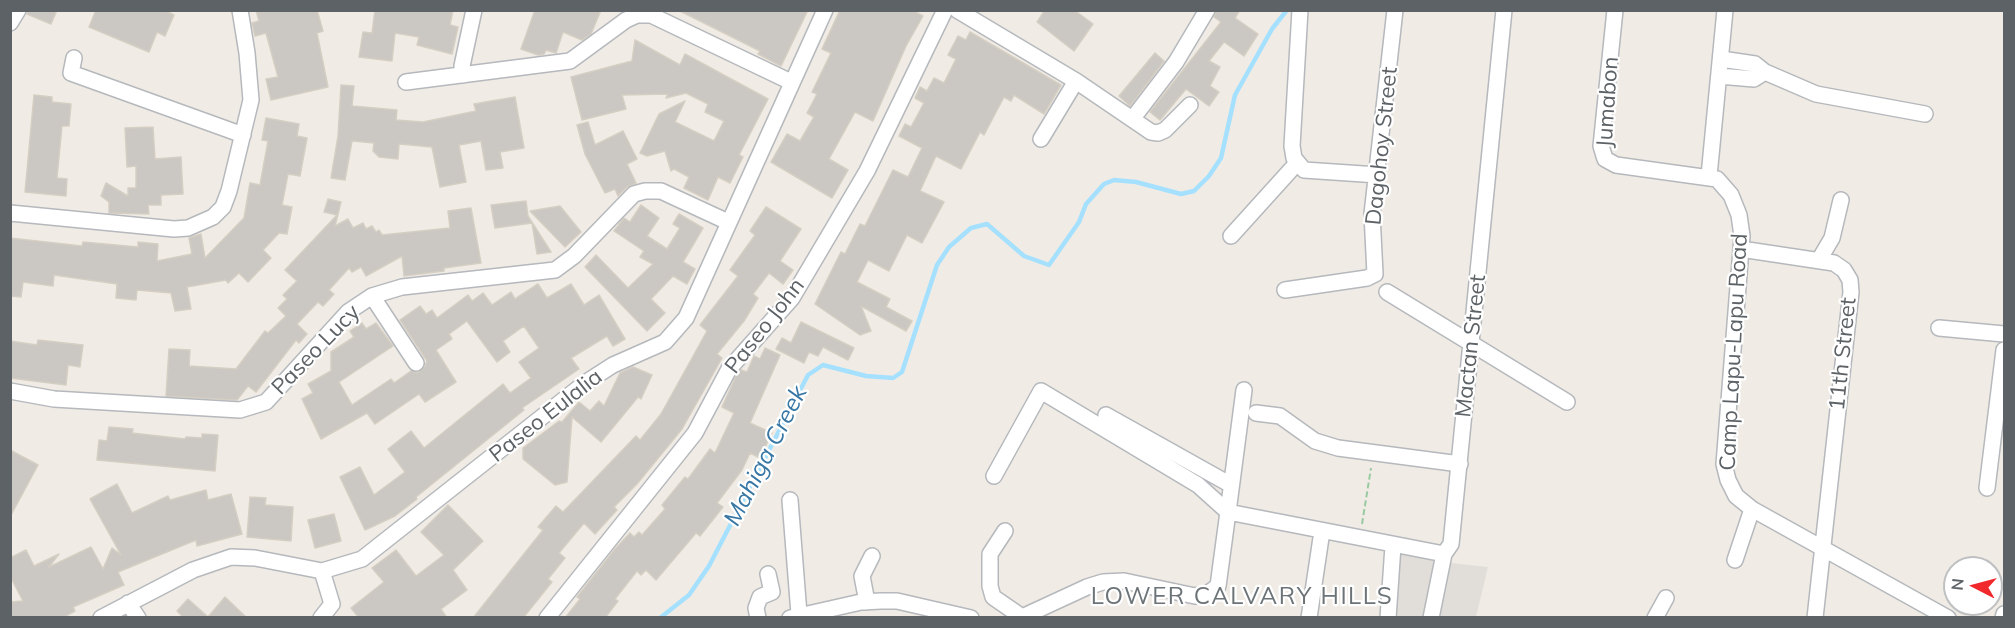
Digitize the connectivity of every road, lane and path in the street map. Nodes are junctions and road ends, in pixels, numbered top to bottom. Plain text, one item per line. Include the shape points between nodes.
1 (18, 10) edge
2 (240, 10) edge
3 (474, 10) edge
4 (825, 10) edge
5 (945, 10) edge
6 (957, 10) edge
7 (1207, 10) edge
8 (1300, 10) edge
9 (1395, 10) edge
10 (1504, 10) edge
11 (1615, 10) edge
12 (1725, 10) edge
13 (10, 22) edge
14 (74, 58) dead end
15 (1721, 59) junction
16 (1766, 72) junction
17 (463, 75) junction
18 (1719, 76) junction
19 (1076, 81) junction
20 (406, 82) dead end
21 (792, 82) junction
22 (1190, 105) dead end
23 (1925, 114) dead end
24 (1133, 118) junction
25 (243, 135) junction
26 (1041, 139) dead end
27 (1297, 163) junction
28 (1378, 175) junction
29 (1709, 176) junction
30 (1840, 200) dead end
31 (10, 213) edge
32 (728, 222) junction
33 (1231, 236) dead end
34 (1741, 249) junction
35 (1819, 260) junction
36 (1285, 290) dead end
37 (1387, 292) dead end
38 (372, 296) junction
39 (1939, 328) dead end
40 (2004, 334) edge
41 (1471, 345) junction
42 (2004, 350) edge
43 (416, 363) dead end
44 (1244, 390) dead end
45 (10, 391) edge
46 (1567, 402) dead end
47 (1256, 413) dead end
48 (1106, 415) dead end
49 (1372, 454) junction
50 (1460, 464) junction
51 (994, 476) dead end
52 (1230, 486) junction
53 (1987, 488) dead end
54 (790, 500) dead end
55 (1752, 508) junction
56 (1227, 512) junction
57 (1005, 531) dead end
58 (1322, 531) junction
59 (1359, 539) junction
60 (1821, 545) junction
61 (1393, 546) junction
62 (1444, 554) junction
63 (872, 555) dead end
64 (1734, 560) dead end
65 (322, 571) junction
66 (768, 574) dead end
67 (1666, 598) dead end
68 (867, 602) junction
69 (128, 603) junction
70 (795, 616) edge
71 (1021, 617) edge
72 (1945, 617) edge
73 (101, 618) edge
74 (138, 618) edge
75 (321, 618) edge
76 (547, 618) edge
77 (758, 618) edge
78 (971, 618) edge
79 (1309, 618) edge
80 (1388, 618) edge
81 (1431, 618) edge
82 (1655, 618) edge
83 (1815, 618) edge

1 - 13 street
2 - 25 street via 251,100
3 - 17 street
4 - 21 street, Paseo Eulalia
5 - 76 street, Paseo John via 867,171 792,298 729,369 695,434
6 - 19 street
7 - 24 street via 1176,62
8 - 27 street via 1292,146
9 - 28 street, Dagohoy Street
10 - 41 street, Mactan Street
11 - 29 street, Jumabon via 1601,146 1605,159 1616,165
12 - 15 street
14 - 25 street via 71,73
15 - 16 street via 1755,64
15 - 18 street
16 - 18 street via 1754,79
16 - 23 street via 1816,94
17 - 20 street
17 - 21 street via 570,61 626,20 651,15
18 - 29 street
19 - 24 street
19 - 26 street
21 - 32 street, Paseo Eulalia
22 - 24 street via 1158,133
25 - 31 street via 223,207 213,217 188,228 76,222
27 - 28 street via 1304,170
27 - 33 street
28 - 36 street, Dagohoy Street via 1372,214 1375,273 1367,278
29 - 34 street, Camp Lapu-Lapu Road via 1731,195 1739,215
30 - 35 street via 1832,238
32 - 38 street, Paseo Lucy via 661,191 645,191 618,208 574,256 555,270 402,287
32 - 65 street, Paseo Eulalia via 686,318 665,342 613,365 585,383 362,560
34 - 35 street, 11th Street
34 - 55 street, Camp Lapu-Lapu Road via 1724,464 1736,496
35 - 60 street, 11th Street via 1834,262 1844,270 1851,292
37 - 41 street
38 - 43 street
38 - 45 street, Paseo Lucy via 348,312 266,402 240,410 54,399
39 - 40 street
41 - 46 street
41 - 50 street, Mactan Street
42 - 53 street
44 - 52 street
47 - 49 street via 1280,416 1315,441
48 - 52 street
49 - 50 street
49 - 59 path
50 - 62 street, Mactan Street via 1451,544
51 - 56 street via 1041,391 1198,485
52 - 56 street
54 - 70 street
55 - 60 street, Camp Lapu-Lapu Road
55 - 64 street
56 - 58 street
56 - 71 street via 1218,586 1207,594 1195,596 1124,581 1087,587
57 - 71 street via 990,554 990,586 993,597
58 - 59 street
58 - 79 street
59 - 61 street
60 - 72 street, Camp Lapu-Lapu Road
60 - 83 street
61 - 62 street
61 - 80 street
62 - 81 street, Mactan Street
63 - 68 street via 862,576
65 - 69 street, Paseo Eulalia via 231,557 192,570
65 - 75 street via 332,604
66 - 77 street via 772,592 760,597
67 - 82 street
68 - 70 street
68 - 78 street via 897,601
69 - 73 street, Paseo Eulalia
69 - 74 street

